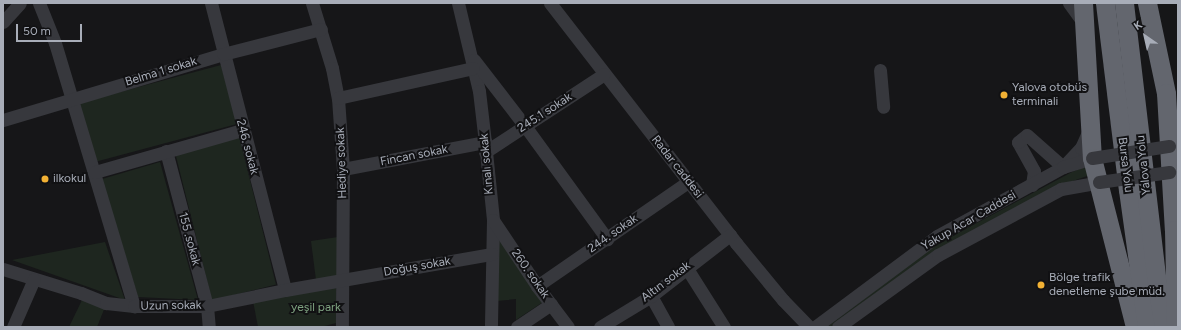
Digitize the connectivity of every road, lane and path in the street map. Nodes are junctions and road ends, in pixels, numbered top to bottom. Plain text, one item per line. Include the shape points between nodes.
1 (20, 3) edge
2 (211, 3) edge
3 (312, 3) edge
4 (458, 3) edge
5 (550, 3) edge
6 (1068, 3) edge
7 (1083, 3) edge
8 (1105, 3) edge
9 (1124, 3) edge
10 (1147, 3) edge
11 (43, 4) edge
12 (3, 22) edge
13 (1084, 23) junction
14 (321, 29) junction
15 (223, 54) junction
16 (472, 62) junction
17 (880, 70) dead end
18 (604, 74) junction
19 (338, 98) junction
20 (72, 99) junction
21 (884, 107) dead end
22 (3, 120) edge
23 (525, 126) junction
24 (1090, 128) junction
25 (242, 130) junction
26 (1173, 136) edge
27 (485, 147) junction
28 (166, 151) junction
29 (1092, 158) junction
30 (1062, 167) junction
31 (343, 169) junction
32 (95, 172) junction
33 (1174, 177) edge
34 (688, 182) junction
35 (1099, 182) junction
36 (1032, 185) junction
37 (1073, 186) junction
38 (1104, 206) junction
39 (492, 220) junction
40 (730, 235) junction
41 (607, 239) junction
42 (492, 254) junction
43 (686, 267) junction
44 (3, 269) edge
45 (34, 279) junction
46 (343, 280) junction
47 (537, 286) junction
48 (285, 290) junction
49 (651, 296) junction
50 (551, 304) junction
51 (134, 306) junction
52 (207, 306) junction
53 (13, 327) edge
54 (209, 327) edge
55 (342, 327) edge
56 (491, 327) edge
57 (517, 327) edge
58 (568, 327) edge
59 (600, 327) edge
60 (668, 327) edge
61 (724, 327) edge
62 (809, 327) edge
63 (815, 327) edge
64 (838, 327) edge
65 (1135, 327) edge
66 (1147, 327) edge
67 (1164, 327) edge
68 (1176, 327) edge

1 - 12 street
2 - 15 street, 246. sokak
3 - 14 street, Hediye sokak
4 - 16 street, Kınalı sokak
5 - 18 street, Radar caddesi
6 - 13 street
7 - 13 highway
8 - 66 highway, Bursa Yolu
9 - 67 highway, Yalova Yolu
10 - 26 highway
11 - 20 street
13 - 24 highway
14 - 15 street, Belma 1 sokak
14 - 19 street, Hediye sokak
15 - 20 street, Belma 1 sokak
15 - 25 street, 246. sokak
16 - 19 street
16 - 23 street
16 - 27 street, Kınalı sokak via 479,91
17 - 21 street
18 - 23 street, 245.1 sokak
18 - 34 street, Radar caddesi
19 - 31 street, Hediye sokak
20 - 22 street, Belma 1 sokak
20 - 32 street
23 - 27 street, 245.1 sokak
23 - 41 street
24 - 29 highway
24 - 30 street via 1081,148
25 - 28 street
25 - 48 street, 246. sokak
26 - 29 street, Yakup Acar Caddesi, bridge
26 - 33 highway
27 - 31 street, Fincan sokak
27 - 39 street, Kınalı sokak
28 - 32 street
28 - 52 street, 155 .sokak
29 - 30 street, Yakup Acar Caddesi
29 - 35 highway
30 - 36 street, Yakup Acar Caddesi
30 - 36 street via 1027,134 1018,142 1034,171
31 - 46 street, Hediye sokak
32 - 51 street
33 - 35 street, Yakup Acar Caddesi, bridge
33 - 68 highway
34 - 40 street, Radar caddesi
34 - 41 street, 244. sokak
35 - 37 street, Yakup Acar Caddesi
35 - 38 highway
36 - 63 street, Yakup Acar Caddesi via 937,236
37 - 38 street via 1095,193
37 - 64 street, Yakup Acar Caddesi via 1026,207 938,254
38 - 65 highway
39 - 42 street, Kınalı sokak
39 - 47 street, 260. sokak
40 - 43 street, Altın sokak
40 - 62 street, Radar caddesi
41 - 47 street, 244. sokak
42 - 46 street, Doğuş sokak
42 - 56 street, Kınalı sokak
43 - 49 street, Altın sokak
43 - 61 street
44 - 45 street, Uzun sokak
45 - 51 street, Uzun sokak via 106,303
45 - 53 street
46 - 48 street, Uzun sokak
46 - 55 street, Hediye sokak
47 - 50 street, 260. sokak
48 - 52 street, Uzun sokak
49 - 59 street, Altın sokak
49 - 60 street
50 - 57 street
50 - 58 street, 260. sokak
51 - 52 street, Uzun sokak
52 - 54 street, 155 .sokak

